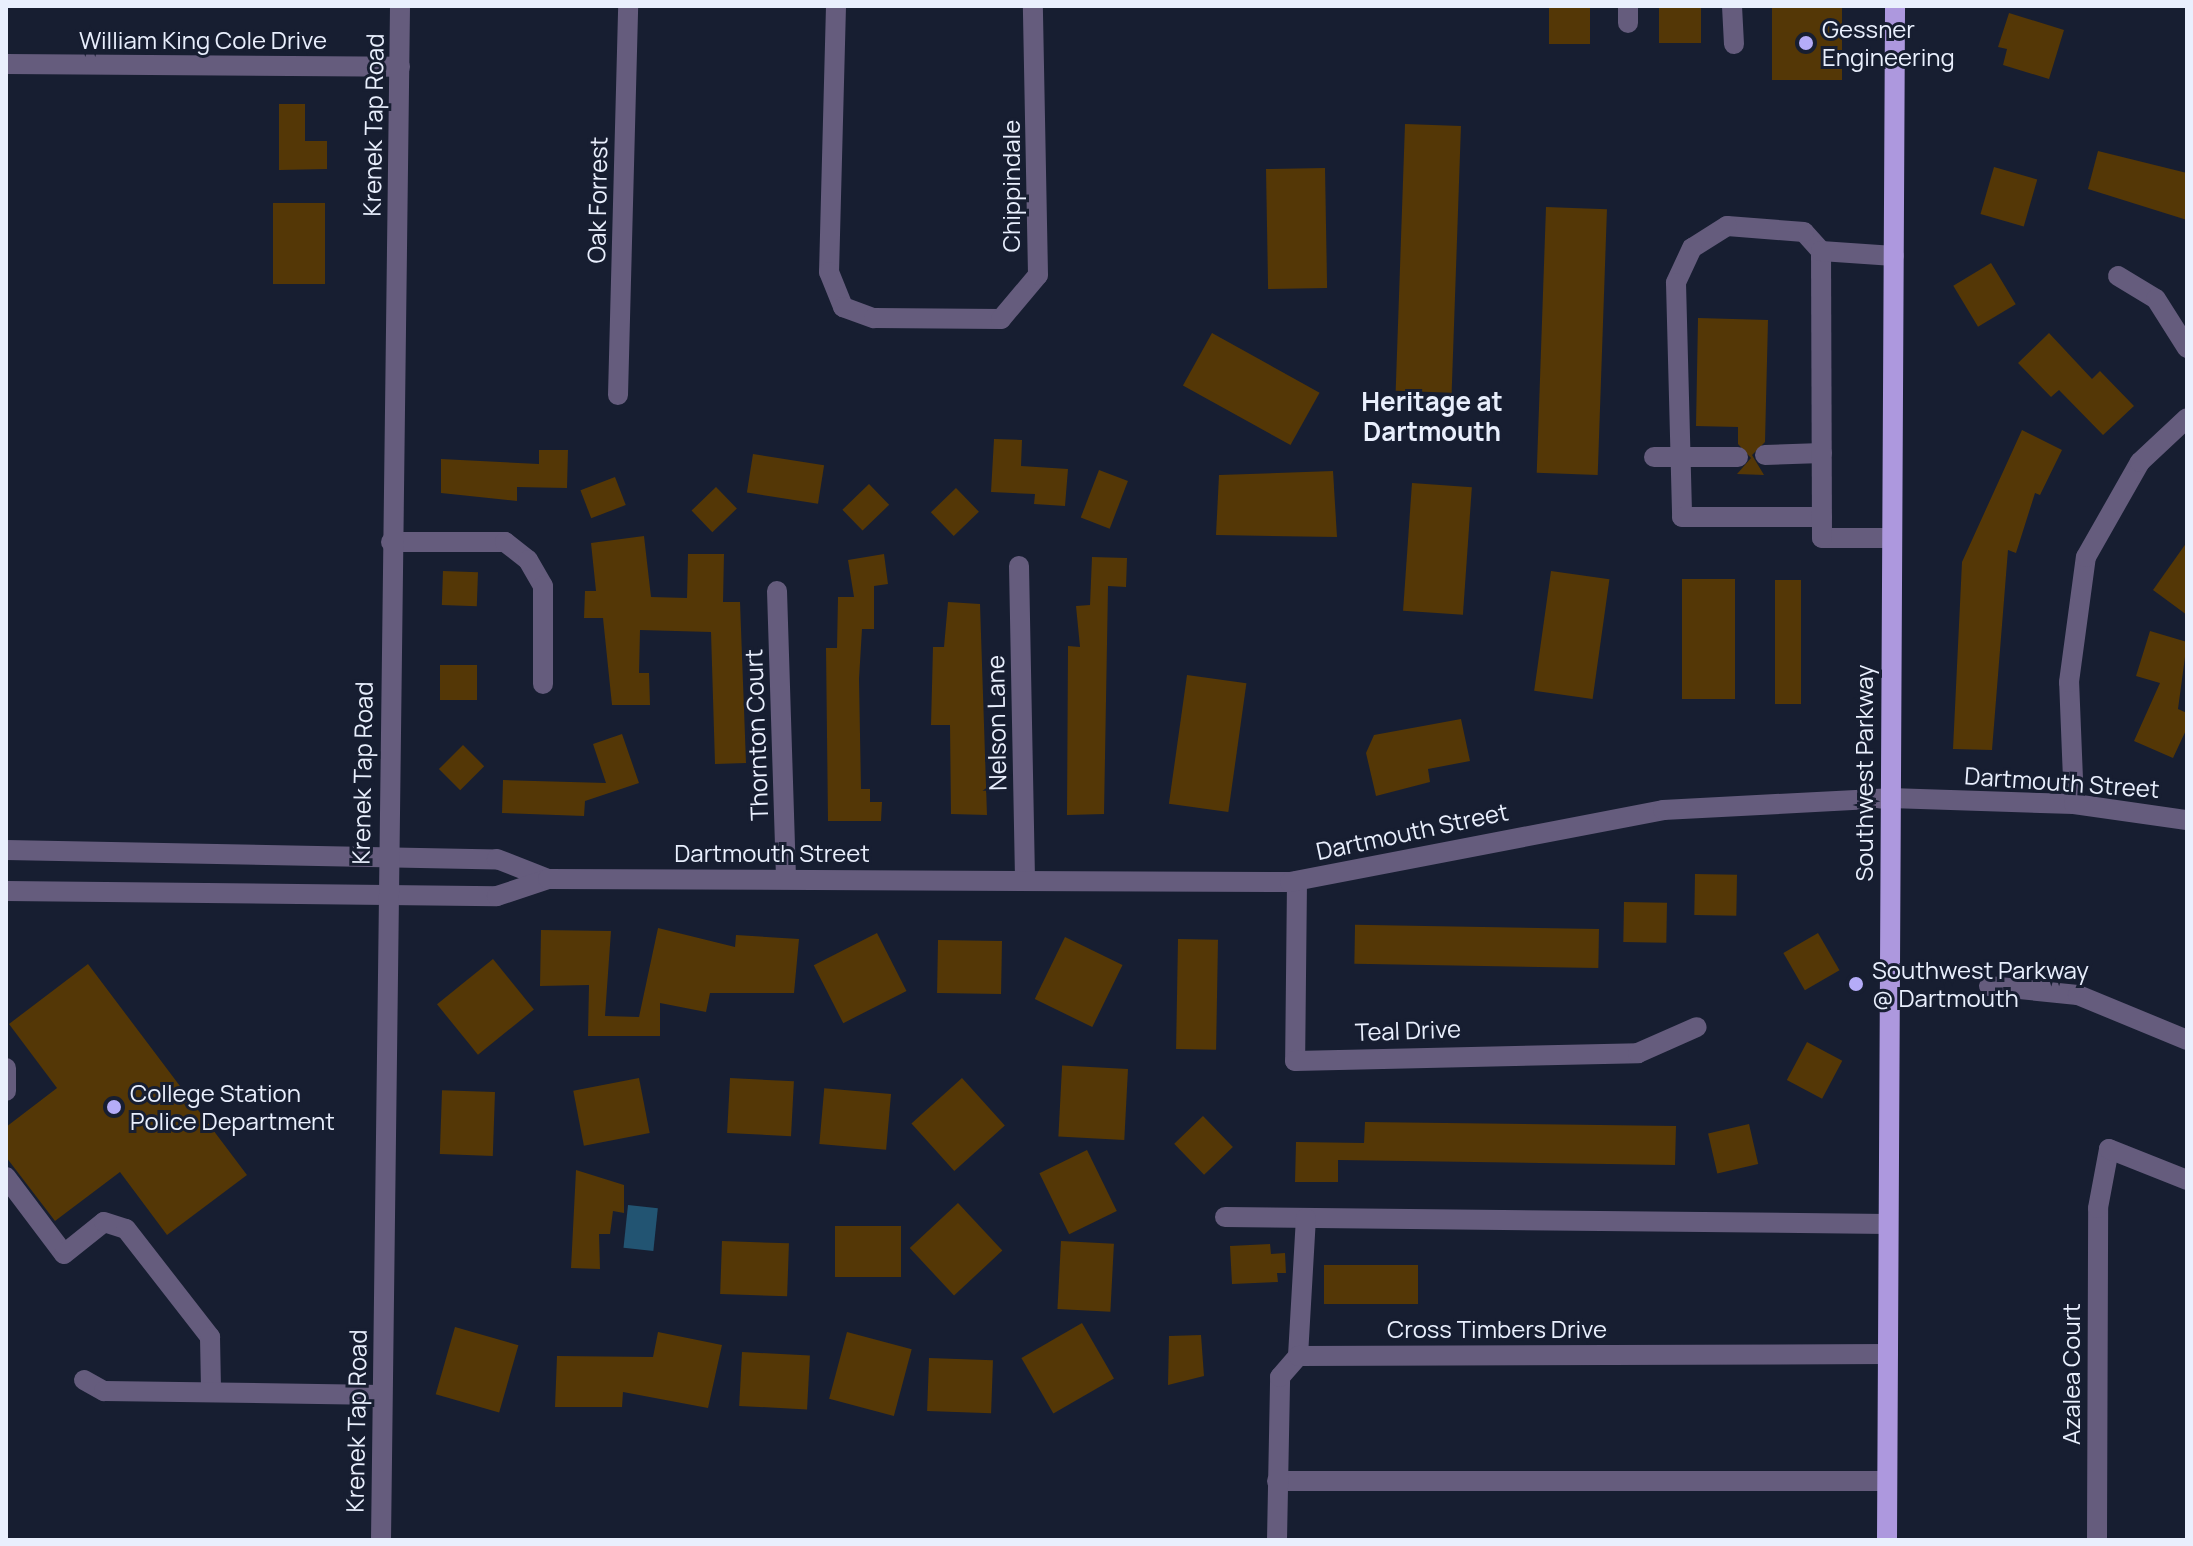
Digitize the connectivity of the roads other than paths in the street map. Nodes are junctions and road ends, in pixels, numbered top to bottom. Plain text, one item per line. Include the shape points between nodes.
1 (400, 6) edge
2 (628, 6) edge
3 (836, 6) edge
4 (1033, 6) edge
5 (1732, 6) edge
6 (1895, 6) edge
7 (1734, 44) dead end
8 (6, 64) edge
9 (400, 67) junction
10 (1821, 251) junction
11 (1894, 256) junction
12 (2118, 276) dead end
13 (2187, 348) edge
14 (618, 395) dead end
15 (2187, 418) edge
16 (1822, 453) junction
17 (1765, 455) dead end
18 (1654, 457) dead end
19 (1738, 457) dead end
20 (1683, 458) junction
21 (1822, 517) junction
22 (1892, 538) junction
23 (391, 542) junction
24 (1019, 566) dead end
25 (777, 591) dead end
26 (543, 684) dead end
27 (1890, 798) junction
28 (2074, 804) junction
29 (2187, 820) edge
30 (6, 850) edge
31 (388, 856) junction
32 (548, 879) junction
33 (786, 879) junction
34 (1025, 879) junction
35 (1297, 881) junction
36 (6, 891) edge
37 (387, 897) junction
38 (1989, 986) dead end
39 (1697, 1027) dead end
40 (2187, 1040) edge
41 (6, 1068) edge
42 (6, 1091) edge
43 (6, 1177) edge
44 (2187, 1180) edge
45 (1225, 1217) dead end
46 (1306, 1218) junction
47 (1888, 1224) junction
48 (1888, 1354) junction
49 (1298, 1356) junction
50 (84, 1380) dead end
51 (211, 1391) junction
52 (382, 1395) junction
53 (1277, 1481) junction
54 (1887, 1481) junction
55 (381, 1540) edge
56 (1277, 1540) edge
57 (1887, 1540) edge
58 (2097, 1540) edge

1 - 9 street, Krenek Tap Road
2 - 14 street, Oak Forrest
3 - 4 street, Chippindale via 829,272 843,307 874,318 1001,319 1022,303 1038,275
5 - 7 street
6 - 11 main road, Southwest Parkway
8 - 9 street, William King Cole Drive
9 - 23 street, Krenek Tap Road
10 - 11 street
10 - 16 street
10 - 20 street via 1804,232 1727,226 1692,248 1676,283
11 - 22 main road, Southwest Parkway
12 - 13 street via 2156,299
15 - 28 street via 2140,462 2086,557 2069,682
16 - 17 street
16 - 21 street
18 - 20 street
19 - 20 street
20 - 21 street via 1682,517
21 - 22 street via 1822,538
22 - 27 main road, Southwest Parkway
23 - 26 street via 505,542 528,560 543,586
23 - 31 street, Krenek Tap Road
24 - 34 street, Nelson Lane
25 - 33 street, Thornton Court
27 - 28 street, Dartmouth Street
27 - 35 street, Dartmouth Street via 1663,810
27 - 47 main road, Southwest Parkway
28 - 29 street, Dartmouth Street
30 - 31 street, Dartmouth Street
31 - 32 street, Dartmouth Street via 497,859
31 - 37 street, Krenek Tap Road
32 - 33 street, Dartmouth Street
32 - 37 street, Dartmouth Street via 497,896
33 - 34 street, Dartmouth Street
34 - 35 street, Dartmouth Street
35 - 39 street, Teal Drive via 1295,1061 1638,1053
36 - 37 street, Dartmouth Street
37 - 52 street, Krenek Tap Road
38 - 40 street via 2078,995
41 - 42 street
43 - 51 street via 64,1254 104,1222 126,1229 210,1337
44 - 58 street, Azalea Court via 2109,1149 2098,1208
45 - 46 street
46 - 47 street
46 - 49 street
47 - 48 main road, Southwest Parkway
48 - 49 street, Cross Timbers Drive
48 - 54 main road, Southwest Parkway
49 - 53 street via 1280,1377
50 - 51 street via 104,1391
51 - 52 street
52 - 55 street, Krenek Tap Road
53 - 54 street
53 - 56 street
54 - 57 main road, Southwest Parkway

